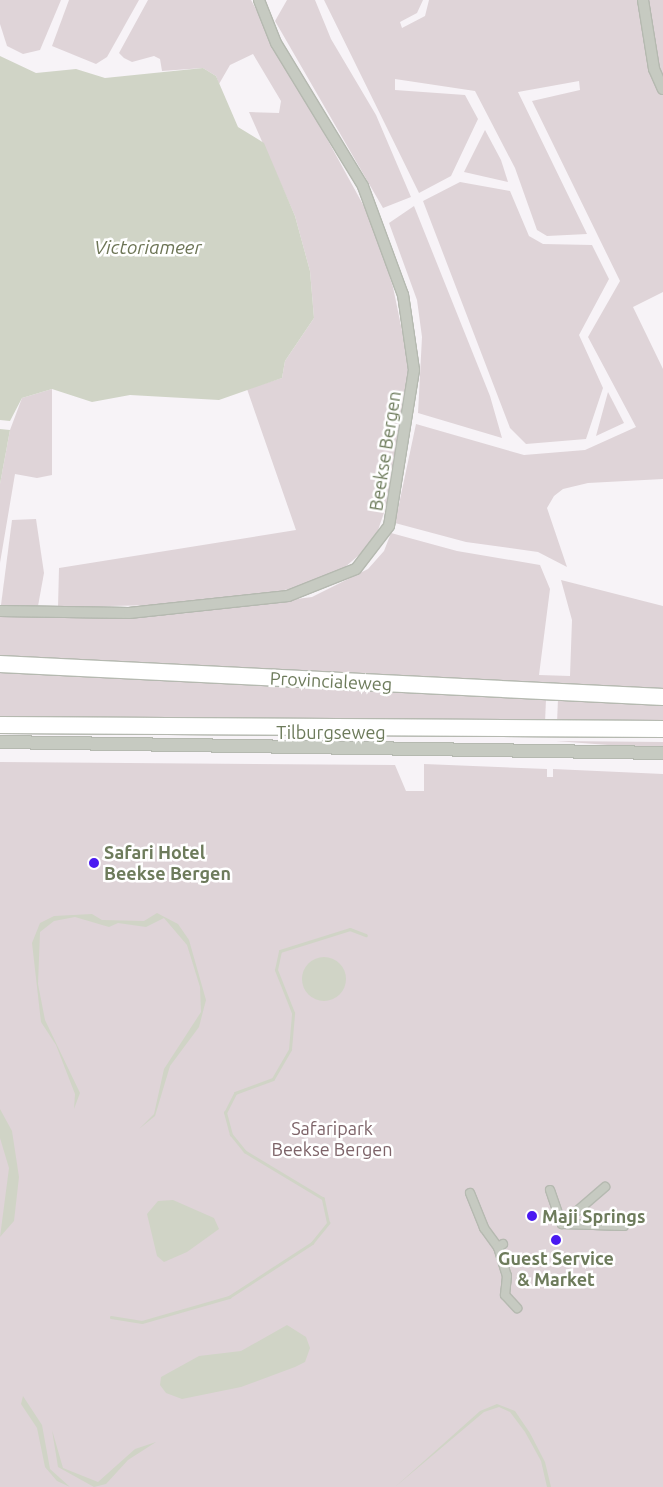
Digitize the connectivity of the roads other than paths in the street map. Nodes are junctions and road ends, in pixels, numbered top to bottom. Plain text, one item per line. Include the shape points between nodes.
1 (259, 0) edge
2 (643, 0) edge
3 (663, 89) edge
4 (0, 611) edge
5 (0, 664) edge
6 (663, 698) edge
7 (0, 725) edge
8 (663, 729) edge
9 (0, 742) edge
10 (663, 753) edge
11 (605, 1187) dead end
12 (550, 1190) dead end
13 (470, 1193) dead end
14 (562, 1224) junction
15 (624, 1226) dead end
16 (517, 1308) dead end

1 - 4 street, Beekse Bergen via 276,43 363,186 403,295 414,370 389,526 356,569 288,596 129,613
2 - 3 street via 654,69
5 - 6 highway, Provincialeweg
7 - 8 highway
9 - 10 street, Tilburgseweg
11 - 14 street
12 - 14 street
13 - 16 street via 484,1228 501,1246 507,1276 505,1295
14 - 15 street

